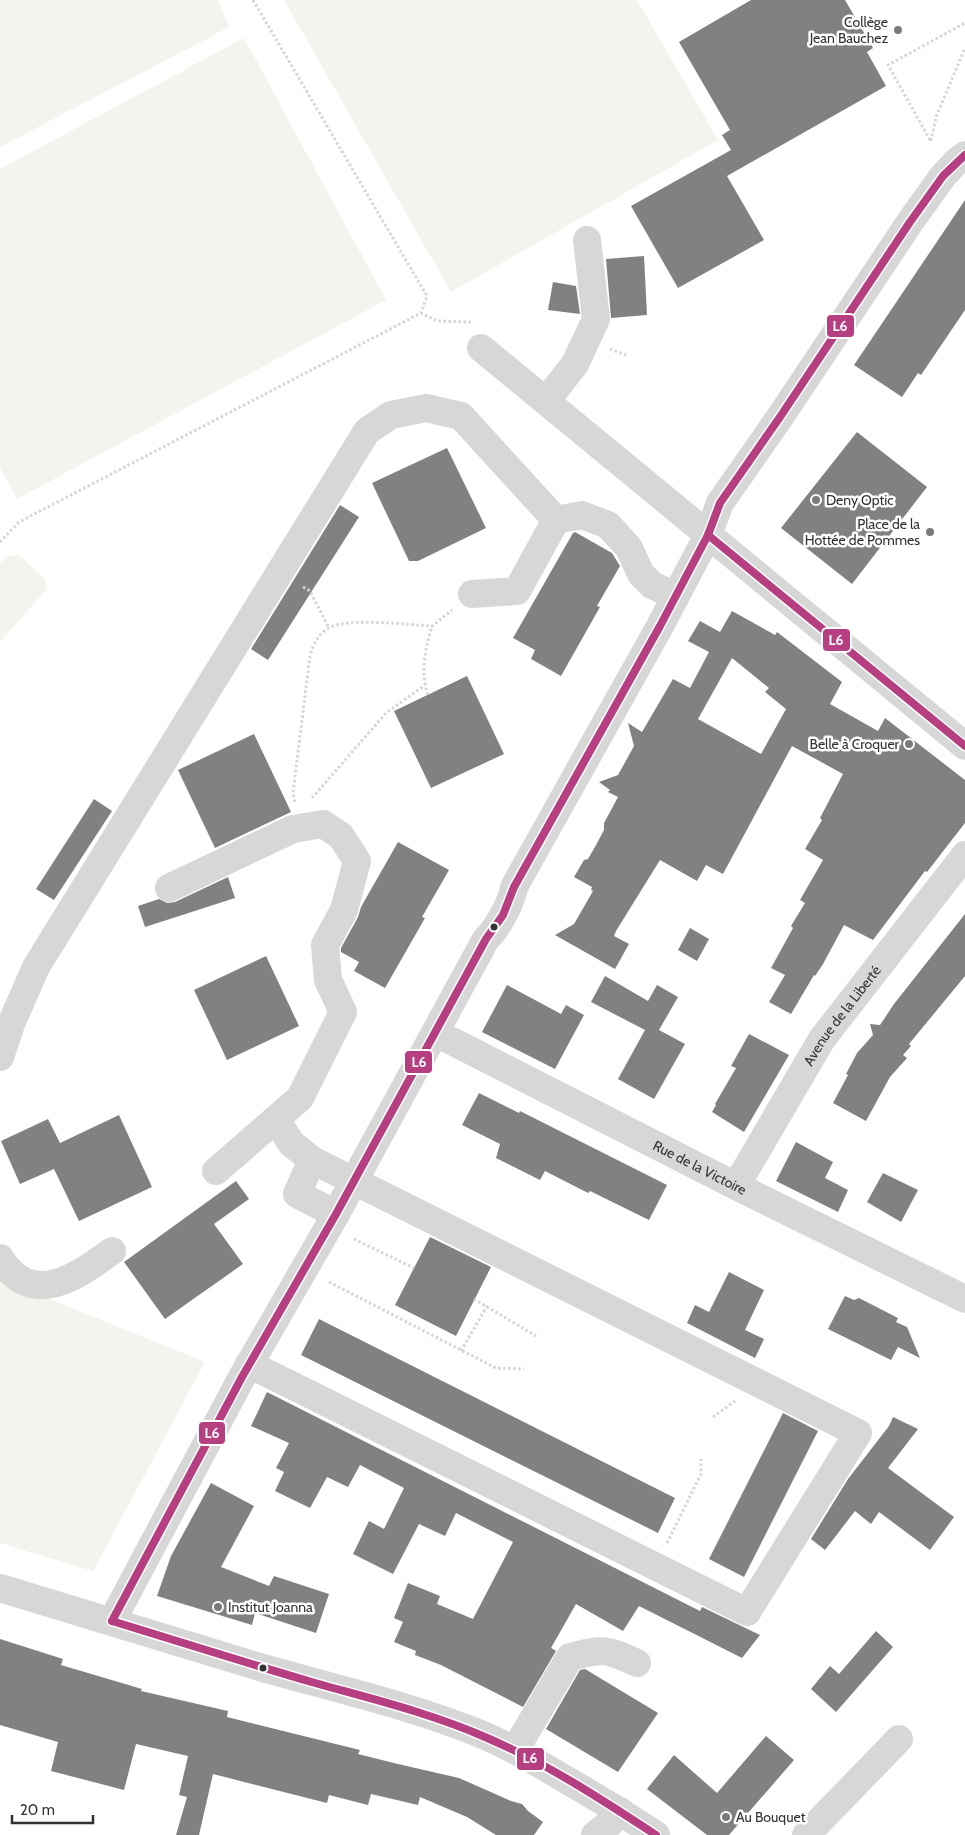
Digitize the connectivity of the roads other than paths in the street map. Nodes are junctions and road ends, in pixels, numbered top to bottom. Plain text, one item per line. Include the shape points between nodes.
1 (960, 158) edge
2 (587, 240) dead end
3 (481, 348) road end
4 (546, 401) junction
5 (556, 520) junction
6 (708, 535) junction
7 (472, 594) road end
8 (675, 596) junction
9 (965, 746) edge
10 (965, 855) edge
11 (169, 888) dead end
12 (436, 1033) junction
13 (0, 1057) edge
14 (276, 1119) junction
15 (312, 1160) junction
16 (216, 1171) dead end
17 (353, 1181) junction
18 (736, 1186) junction
19 (332, 1221) junction
20 (112, 1252) dead end
21 (0, 1258) edge
22 (965, 1299) edge
23 (249, 1364) junction
24 (0, 1588) edge
25 (112, 1621) junction
26 (637, 1663) dead end
27 (899, 1739) dead end
28 (515, 1750) junction
29 (620, 1811) junction
30 (594, 1835) edge
31 (656, 1835) edge
32 (806, 1835) edge

1 - 6 street via 910,222 720,503
2 - 4 street via 596,319 575,364
3 - 4 street
4 - 6 street
5 - 7 street via 517,592
5 - 8 street via 582,515 608,525 629,548 641,574 652,585
5 - 13 street via 461,416 426,408 391,415 367,431 36,967
6 - 8 street
6 - 9 street
8 - 12 street
10 - 18 street, Avenue de la Liberté via 822,1039
11 - 14 street via 295,822 323,824 341,836 357,861 344,910 325,945 328,980 343,1012 300,1098
12 - 17 street
12 - 18 street, Rue de la Victoire
14 - 15 street via 291,1143
14 - 16 street
15 - 17 street
15 - 19 street via 297,1194
17 - 19 street
17 - 23 street via 858,1433 747,1612
18 - 22 street, Rue de la Victoire
19 - 23 street
20 - 21 street via 80,1274 57,1284 29,1284 8,1271
23 - 25 street
24 - 25 street
25 - 28 street via 445,1721
26 - 28 street via 613,1652 594,1650 570,1657
27 - 32 street
28 - 29 street
29 - 30 street
29 - 31 street

